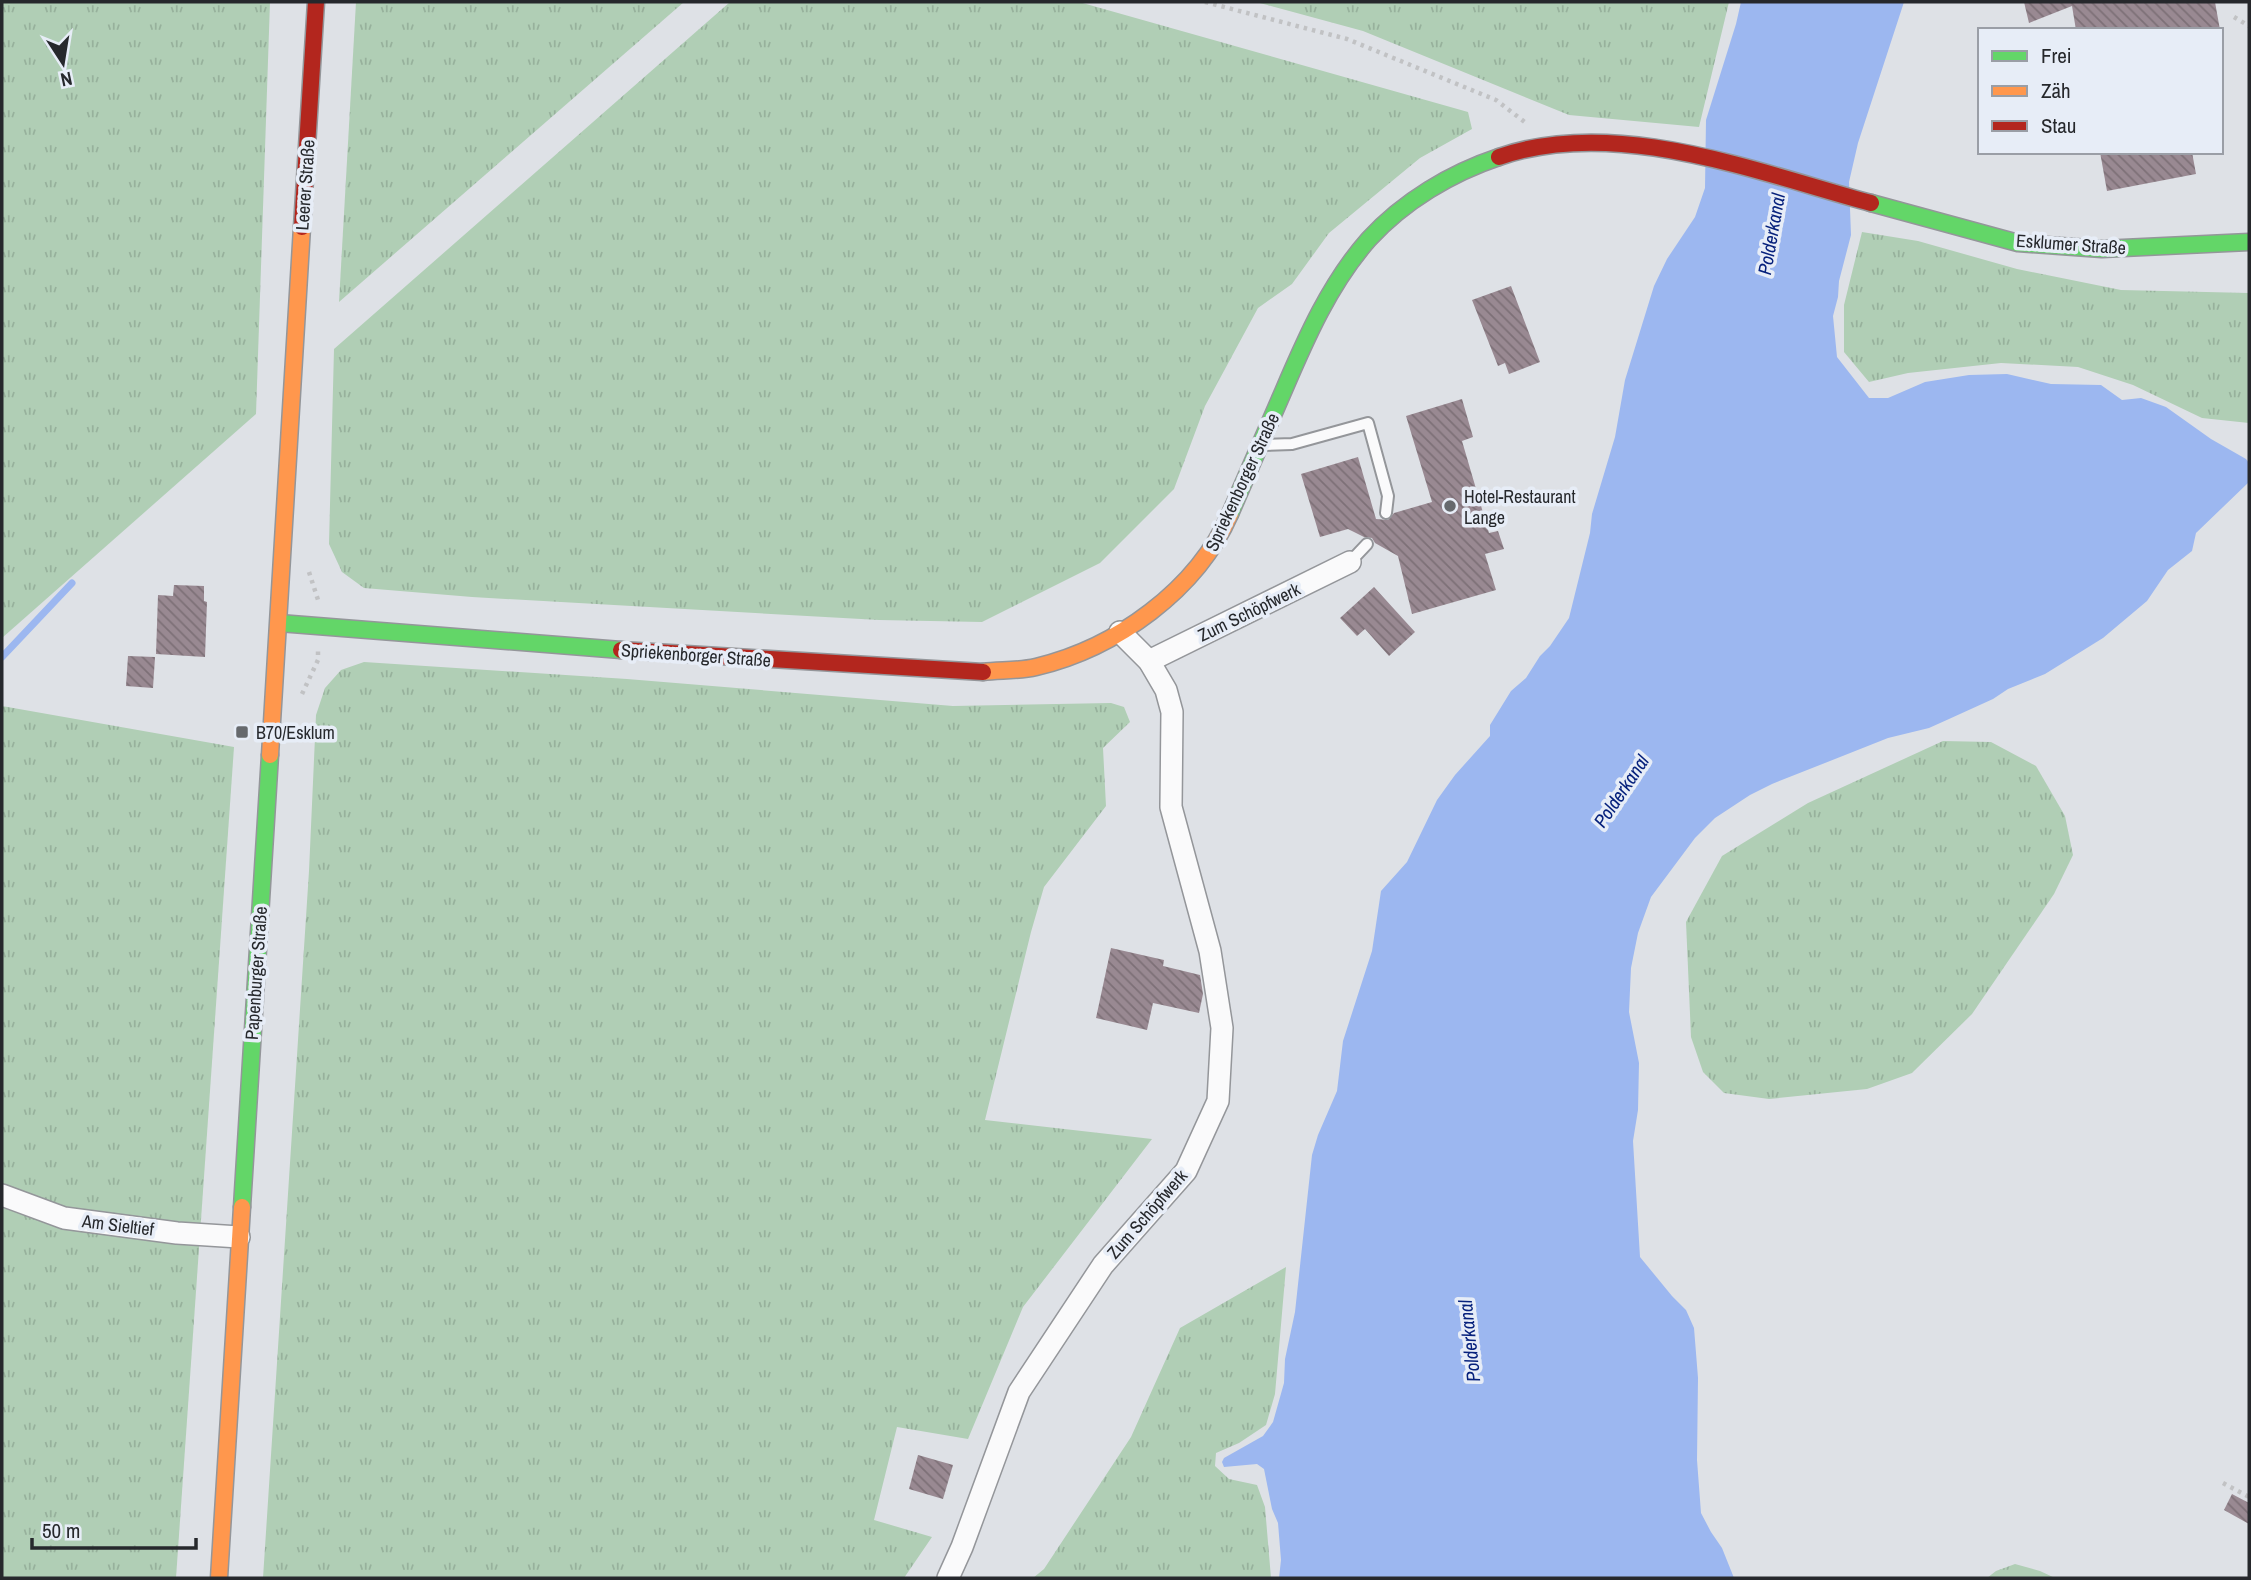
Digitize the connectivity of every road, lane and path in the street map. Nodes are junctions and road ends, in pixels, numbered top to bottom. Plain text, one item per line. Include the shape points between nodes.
1 (316, 2) edge
2 (1205, 2) edge
3 (2234, 17) dead end
4 (2249, 26) edge
5 (1551, 144) junction
6 (1863, 200) joint
7 (2249, 242) edge
8 (292, 369) joint
9 (1260, 445) junction
10 (1386, 513) dead end
11 (1367, 544) dead end
12 (1350, 562) joint
13 (279, 623) junction
14 (1120, 632) junction
15 (1149, 661) junction
16 (2, 1195) edge
17 (239, 1237) junction
18 (2223, 1483) dead end
19 (2249, 1497) edge
20 (219, 1578) edge
21 (948, 1578) edge

1 - 8 street, Leerer Straße
2 - 5 path via 1347,39 1459,84 1496,100
3 - 4 path
5 - 6 street, Spriekenborger Straße via 1619,143 1681,151
5 - 9 street, Spriekenborger Straße via 1472,166 1424,194 1370,238 1311,327
6 - 7 street, Esklumer Straße via 2018,243 2102,249
8 - 13 street, Papenburger Straße
9 - 10 lane via 1292,444 1368,423 1388,496
9 - 14 street, Spriekenborger Straße via 1224,528 1205,559 1163,601
11 - 12 lane
12 - 15 street, Zum Schöpfwerk
13 - 14 street, Spriekenborger Straße via 981,672 1038,667
13 - 17 street, Papenburger Straße
14 - 15 street, Zum Schöpfwerk
15 - 21 street, Zum Schöpfwerk via 1166,690 1172,712 1171,807 1210,951 1222,1028 1218,1101 1186,1171 1103,1265 1019,1392
16 - 17 street, Am Sieltief via 64,1219
17 - 20 street, Papenburger Straße
18 - 19 path

